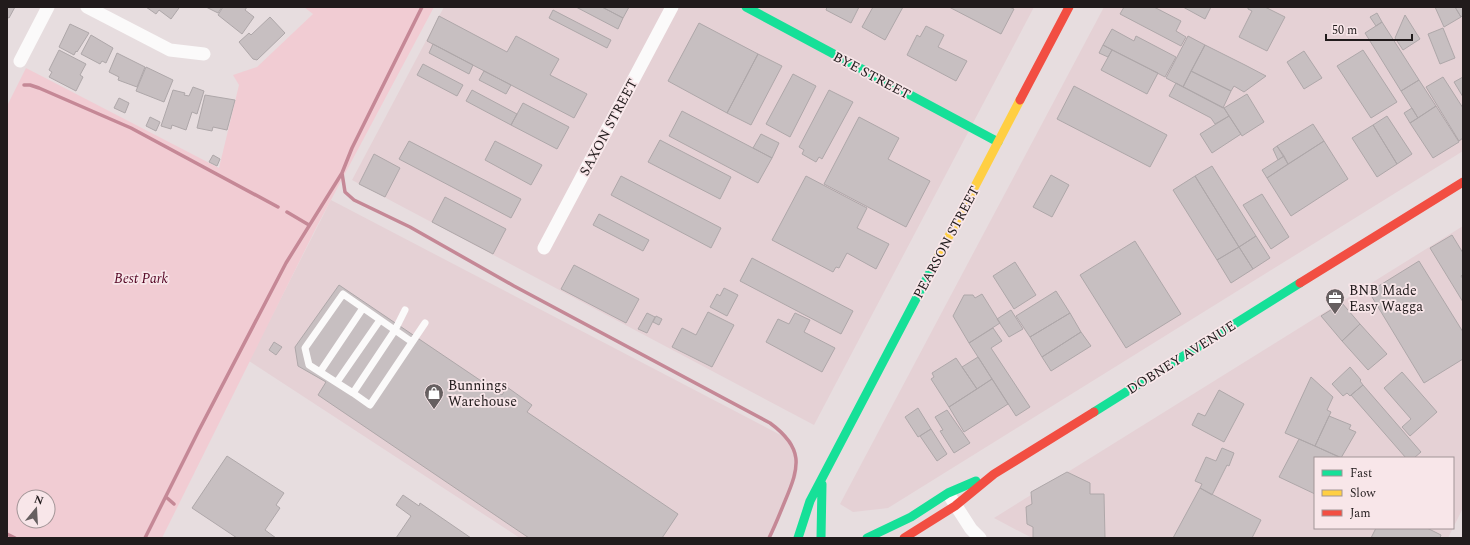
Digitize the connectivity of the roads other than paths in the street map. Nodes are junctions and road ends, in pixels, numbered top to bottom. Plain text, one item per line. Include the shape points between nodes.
1 (48, 7) edge
2 (87, 7) edge
3 (672, 7) edge
4 (746, 7) edge
5 (1069, 7) edge
6 (204, 54) dead end
7 (20, 61) dead end
8 (998, 142) junction
9 (1463, 182) edge
10 (544, 248) dead end
11 (363, 308) junction
12 (405, 310) dead end
13 (380, 320) junction
14 (425, 323) dead end
15 (395, 330) junction
16 (412, 342) junction
17 (320, 372) junction
18 (337, 382) junction
19 (353, 393) junction
20 (994, 474) junction
21 (822, 477) junction
22 (948, 493) junction
23 (955, 506) junction
24 (809, 538) edge
25 (867, 538) edge
26 (904, 538) edge
27 (980, 538) edge

1 - 7 street
2 - 6 street via 170,50
3 - 10 street, SAXON STREET
4 - 8 street, BYE STREET
5 - 8 street, PEARSON STREET
8 - 21 street, PEARSON STREET
9 - 20 street, DOBNEY AVENUE
11 - 13 lane
11 - 17 lane
11 - 17 lane via 343,294 305,348 309,365
12 - 15 lane
13 - 15 lane
13 - 18 lane
14 - 16 lane
15 - 16 lane
15 - 19 lane
16 - 19 lane via 370,405
17 - 18 lane
18 - 19 lane
20 - 22 street
20 - 23 street, DOBNEY AVENUE
21 - 24 street, PEARSON STREET
21 - 24 street, PEARSON STREET via 810,501
22 - 23 street
22 - 25 street via 911,517
23 - 26 street, DOBNEY AVENUE
23 - 27 street

